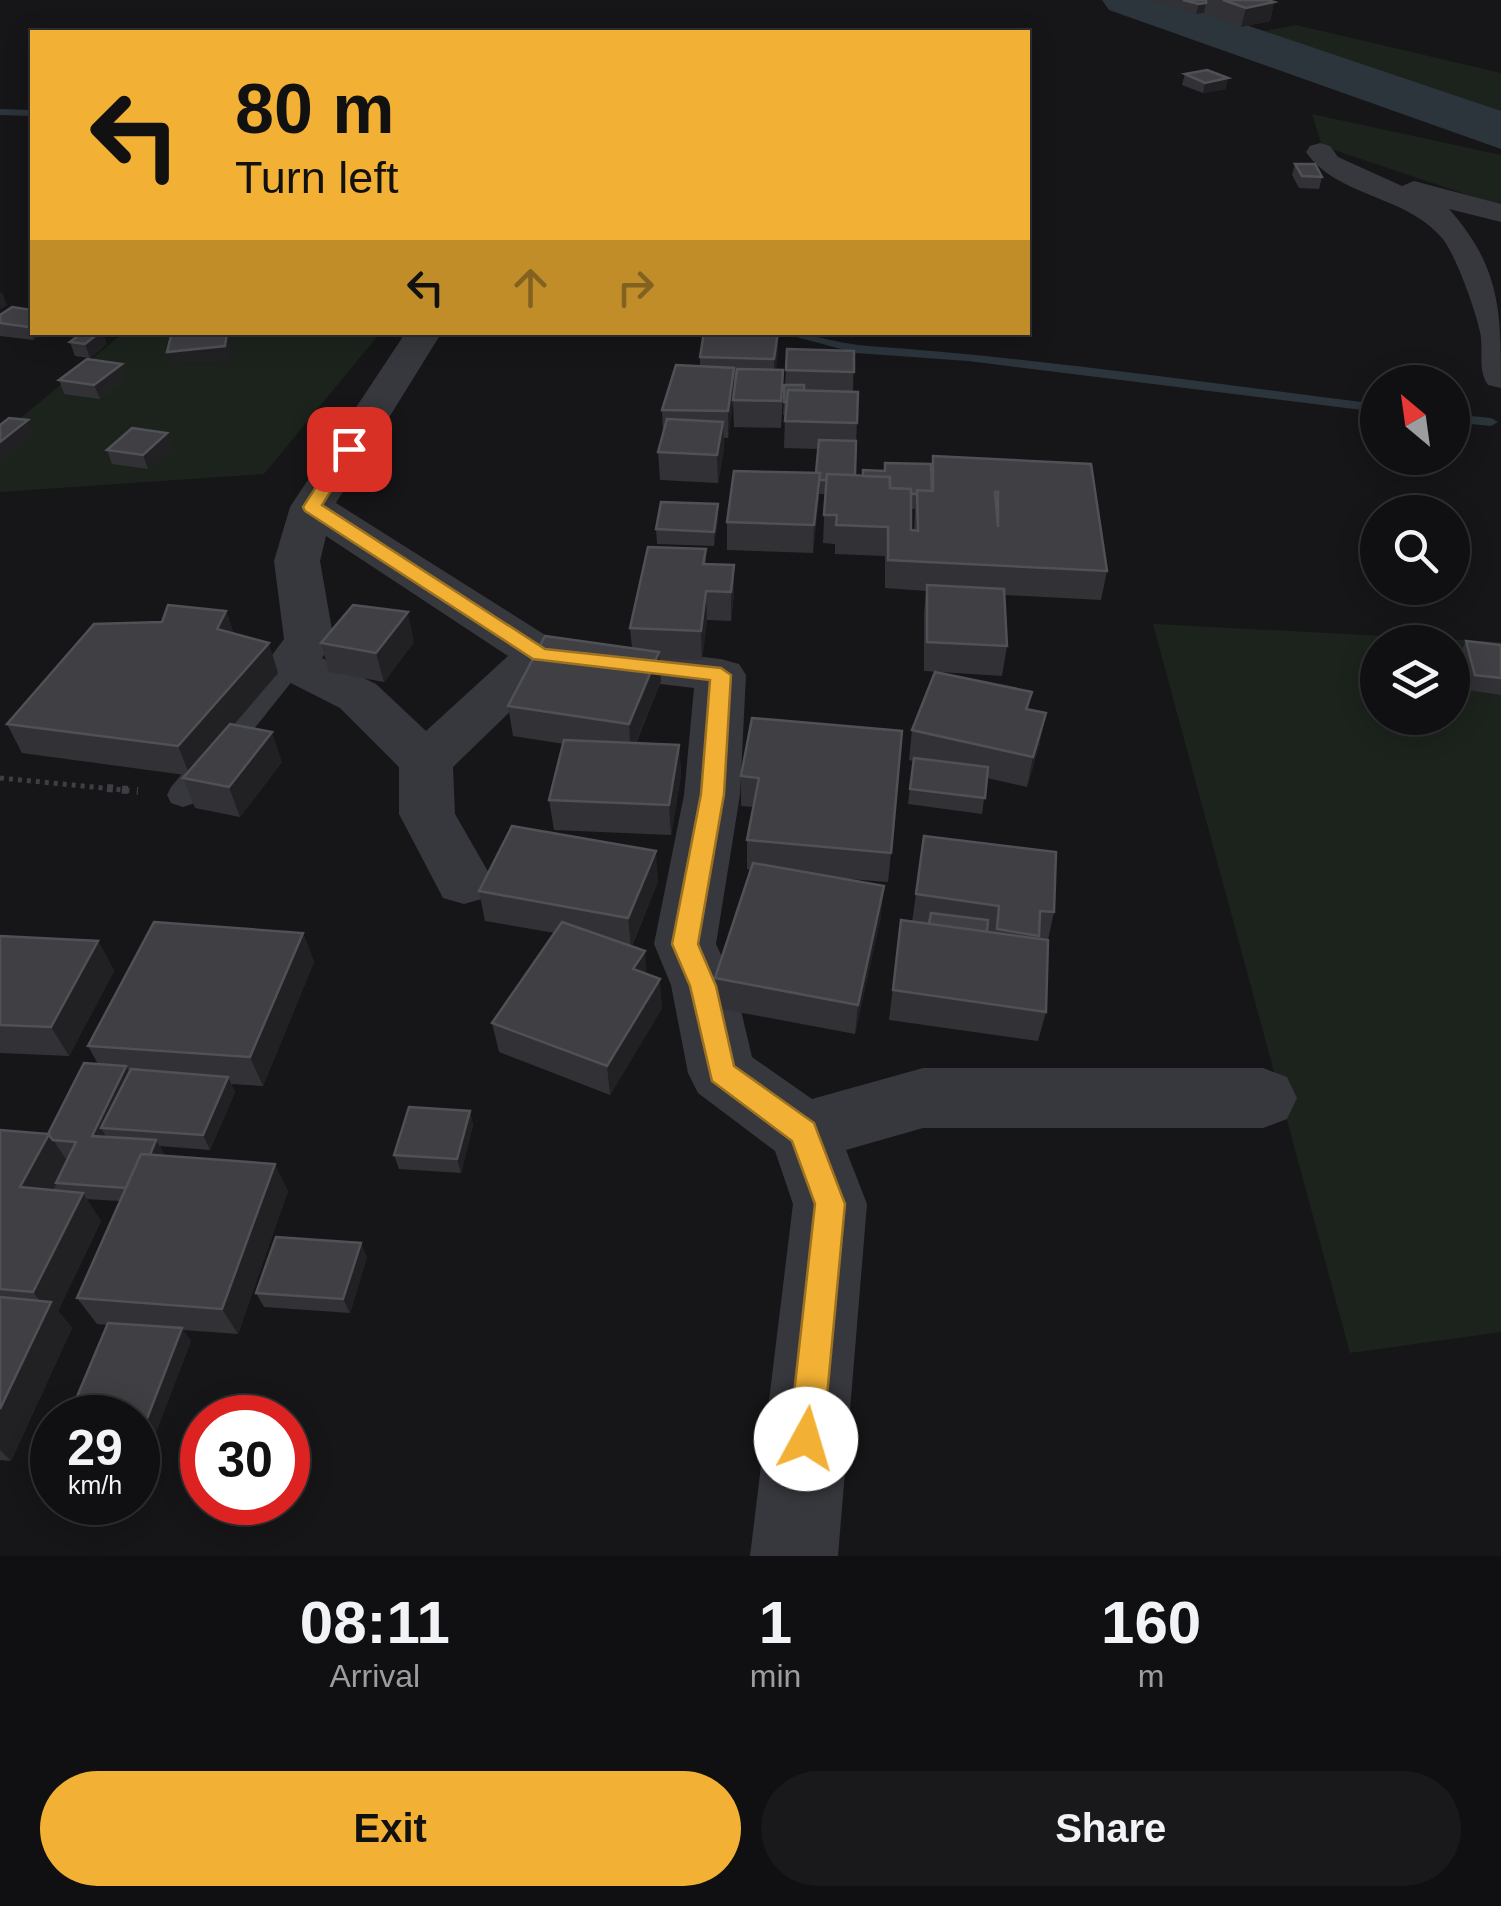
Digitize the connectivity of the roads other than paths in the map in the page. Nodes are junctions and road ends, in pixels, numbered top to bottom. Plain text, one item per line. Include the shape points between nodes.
1 (1320, 152) dead end
2 (1386, 187) junction
3 (1501, 213) edge
4 (1500, 332) edge
5 (422, 335) edge
6 (1501, 377) edge
7 (312, 507) junction
8 (540, 654) junction
9 (291, 664) junction
10 (426, 762) junction
11 (183, 795) edge
12 (464, 882) dead end
13 (1263, 1098) dead end
14 (804, 1132) junction
15 (794, 1556) edge

1 - 2 street via 1342,170
2 - 3 street
2 - 4 street via 1434,211 1461,239
4 - 6 street
5 - 7 street
7 - 8 street
7 - 9 street via 297,561 310,641
8 - 10 street
8 - 14 street via 721,675 712,794 685,944 703,986 722,1073
9 - 10 street via 358,696
9 - 11 lane
10 - 12 street via 427,814
13 - 14 street via 923,1098
14 - 15 street via 830,1204

